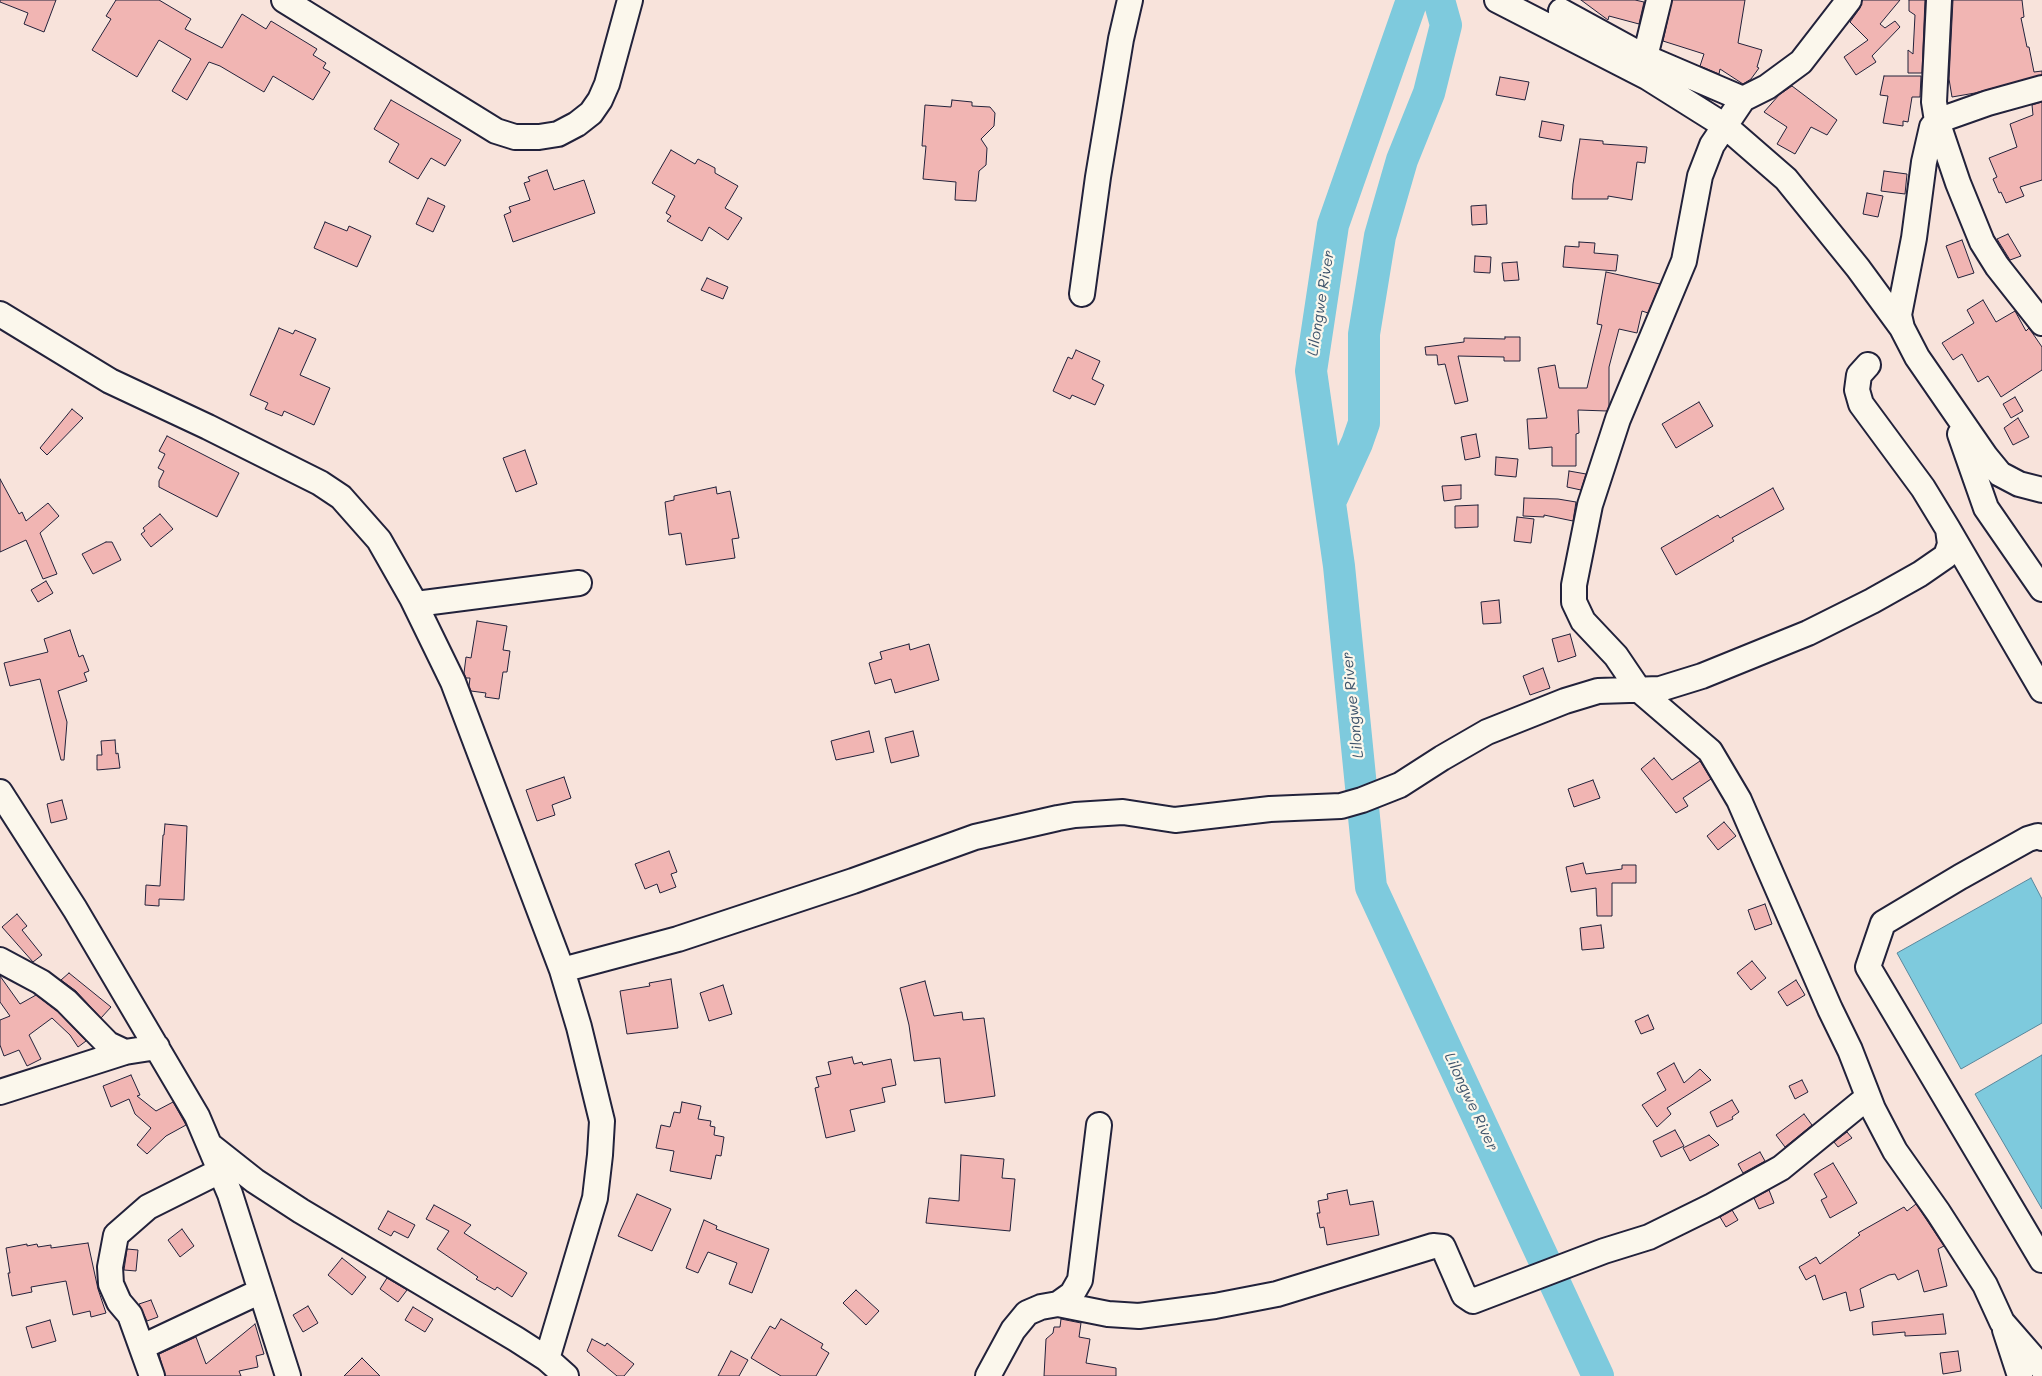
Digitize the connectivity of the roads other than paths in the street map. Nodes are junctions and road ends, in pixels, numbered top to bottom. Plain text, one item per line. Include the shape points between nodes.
1 (284, 0) edge
2 (630, 0) edge
3 (1130, 0) edge
4 (1496, 0) edge
5 (1659, 0) edge
6 (1849, 0) edge
7 (1939, 0) edge
8 (1562, 12) dead end
9 (1645, 56) junction
10 (2042, 88) edge
11 (1743, 99) junction
12 (1937, 121) junction
13 (1726, 126) junction
14 (1082, 294) dead end
15 (0, 314) edge
16 (2042, 323) edge
17 (1902, 328) junction
18 (1868, 365) dead end
19 (1948, 402) junction
20 (2042, 490) edge
21 (1948, 530) junction
22 (579, 584) dead end
23 (2042, 589) edge
24 (416, 604) junction
25 (1639, 690) junction
26 (2042, 690) edge
27 (0, 792) edge
28 (2042, 838) edge
29 (0, 960) edge
30 (562, 970) junction
31 (157, 1047) junction
32 (125, 1052) junction
33 (0, 1092) edge
34 (1868, 1097) junction
35 (1099, 1125) dead end
36 (211, 1146) junction
37 (220, 1170) junction
38 (2039, 1246) edge
39 (261, 1291) junction
40 (1058, 1304) junction
41 (2002, 1322) junction
42 (142, 1346) junction
43 (546, 1359) junction
44 (2042, 1368) edge
45 (152, 1376) edge
46 (288, 1376) edge
47 (566, 1376) edge
48 (988, 1376) edge
49 (2020, 1376) edge

1 - 2 street via 496,131 515,138 558,134 591,113 607,84
3 - 14 street
4 - 13 street via 1646,78
5 - 9 street
6 - 11 street via 1801,62 1767,87
7 - 12 street via 1934,102
8 - 9 street
9 - 11 street
10 - 12 street via 1988,102
11 - 13 street
12 - 16 street via 1982,242
12 - 17 street via 1932,127 1924,162 1899,315
13 - 17 street via 1786,179
13 - 25 street via 1712,145 1700,176 1684,261 1618,419 1593,496 1574,585 1574,602 1583,621 1616,656
15 - 24 street via 110,380 320,483 341,497 379,540
17 - 19 street via 1917,357
18 - 21 street via 1859,375 1857,390 1861,404 1923,488
19 - 20 street via 2000,474 2019,484
19 - 23 street via 1986,508
21 - 25 street via 1950,544 1946,556 1872,601 1808,633 1702,676 1660,689
21 - 26 street
22 - 24 street
24 - 30 street via 453,682
25 - 30 street via 1598,691 1565,701 1487,732 1400,785 1341,806 1260,810 1175,820 1123,812 1058,818 975,837 678,939
25 - 34 street via 1710,751 1739,800
27 - 31 street via 75,909
28 - 38 street via 2028,839 1883,923 1868,967
29 - 32 street via 41,982 66,1001 108,1044
30 - 43 street via 594,1084 602,1121 601,1146 595,1198
31 - 32 street
31 - 36 street
32 - 33 street
34 - 40 street via 1781,1168 1712,1206 1649,1237 1473,1302 1464,1295 1443,1247 1434,1246 1277,1294 1215,1306 1139,1316 1108,1314
34 - 41 street via 1895,1151 1985,1284
35 - 40 street via 1080,1280 1072,1294
36 - 37 street
36 - 43 street via 301,1211
37 - 39 street
37 - 42 street via 148,1207 116,1235 110,1267 111,1284 130,1316
39 - 42 street
39 - 46 street
40 - 48 street via 1027,1313
41 - 44 street
41 - 49 street
42 - 45 street
43 - 47 street

